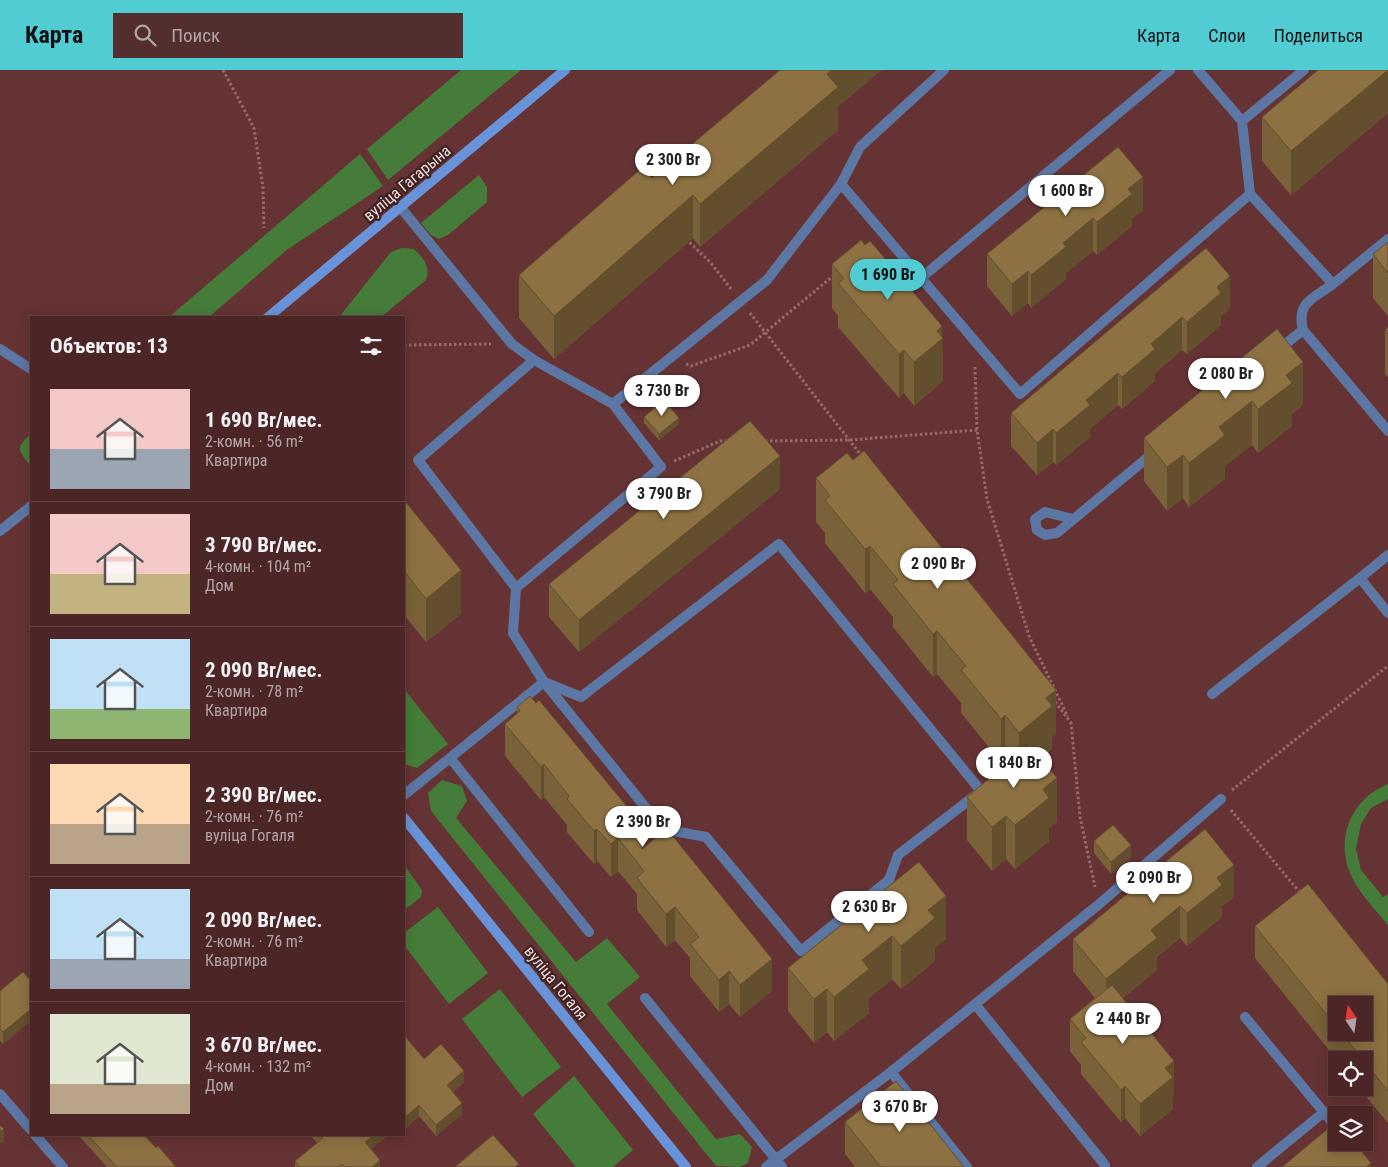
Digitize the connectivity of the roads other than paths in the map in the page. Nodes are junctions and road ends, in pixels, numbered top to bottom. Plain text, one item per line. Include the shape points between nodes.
1 (565, 70) edge
2 (944, 70) edge
3 (1170, 70) edge
4 (1198, 70) edge
5 (1304, 70) edge
6 (1242, 121) junction
7 (841, 184) junction
8 (1250, 194) junction
9 (401, 208) junction
10 (1388, 239) edge
11 (921, 278) junction
12 (1333, 284) junction
13 (269, 316) edge
14 (1303, 330) junction
15 (0, 349) edge
16 (1272, 355) edge
17 (534, 360) junction
18 (30, 368) edge
19 (613, 404) junction
20 (1388, 431) edge
21 (1165, 444) edge
22 (30, 507) edge
23 (1073, 519) dead end
24 (0, 531) edge
25 (1388, 555) edge
26 (1360, 578) junction
27 (516, 588) junction
28 (1388, 613) edge
29 (544, 682) junction
30 (1212, 694) dead end
31 (451, 759) junction
32 (405, 794) edge
33 (1222, 799) road end
34 (405, 819) edge
35 (590, 932) dead end
36 (645, 998) dead end
37 (975, 1004) junction
38 (1245, 1017) dead end
39 (891, 1072) junction
40 (0, 1094) edge
41 (1324, 1112) junction
42 (1328, 1117) edge
43 (30, 1129) edge
44 (36, 1136) edge
45 (779, 1163) edge
46 (1106, 1165) dead end
47 (63, 1167) edge
48 (686, 1167) edge
49 (766, 1167) edge
50 (967, 1167) edge
51 (1257, 1167) edge

1 - 9 main road, вуліца Гагарына
2 - 7 street via 860,147
3 - 11 street
4 - 6 street
5 - 6 street
6 - 8 street
7 - 11 street
7 - 19 street via 767,280
8 - 11 street via 1020,394
8 - 12 street
9 - 13 main road, вуліца Гагарына
9 - 17 street via 512,344
10 - 12 street
12 - 14 street via 1302,308
14 - 16 street
14 - 20 street
15 - 18 street
17 - 19 street
17 - 27 street via 418,460
19 - 27 street via 661,467
21 - 23 street
22 - 24 street
25 - 26 street
26 - 28 street
26 - 30 street
27 - 29 street via 513,633
29 - 29 street via 580,698 779,544 981,792 898,855 889,880 801,951 706,837 663,829
29 - 31 street
31 - 32 street
31 - 35 street
33 - 37 street
34 - 48 main road, вуліца Гогаля
36 - 45 street
37 - 39 street
37 - 46 street
38 - 41 street
39 - 45 street
39 - 50 street
40 - 43 street
41 - 42 street
41 - 51 street
44 - 47 street
45 - 49 street

